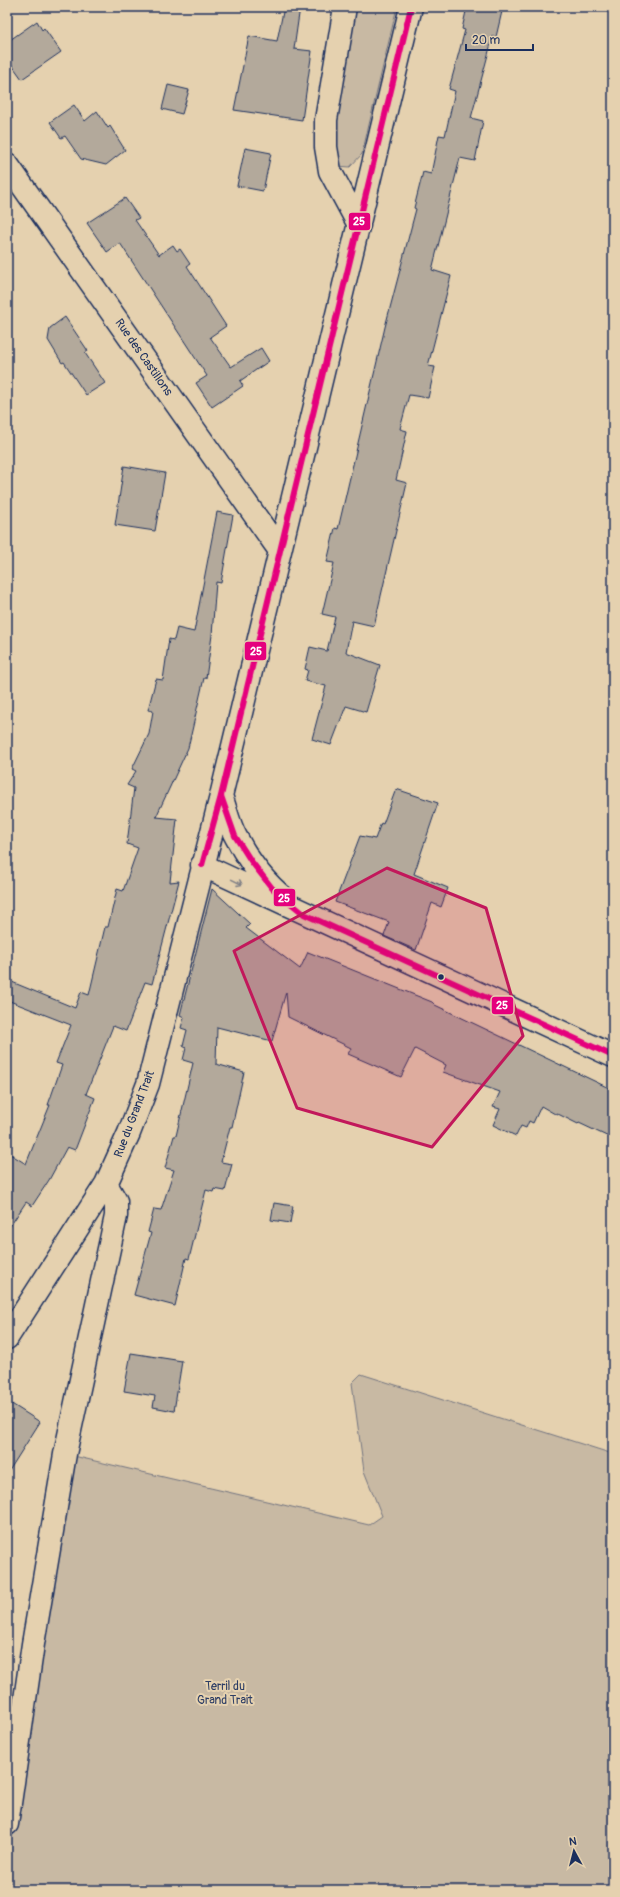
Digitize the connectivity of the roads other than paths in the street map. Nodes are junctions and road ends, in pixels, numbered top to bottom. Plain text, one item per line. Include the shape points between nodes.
1 (345, 7) edge
2 (411, 7) edge
3 (7, 164) edge
4 (358, 226) junction
5 (280, 551) junction
6 (221, 796) junction
7 (205, 855) junction
8 (251, 861) junction
9 (304, 914) junction
10 (613, 1056) edge
11 (106, 1184) junction
12 (7, 1338) edge
13 (7, 1824) edge

1 - 4 street via 326,120 326,148 330,171
2 - 4 street, Rue du Grand Trait
3 - 5 street, Rue des Castillons
4 - 5 street, Rue du Grand Trait
5 - 6 street, Rue du Grand Trait
6 - 7 street, Rue du Grand Trait
6 - 8 street via 235,836
7 - 8 street via 228,849
7 -> 9 street
7 - 11 street, Rue du Grand Trait via 148,1084
8 - 9 street via 272,888
9 - 10 street
11 - 12 street, Rue du Grand Trait
11 - 13 street via 116,1201 116,1216 65,1454 33,1644

